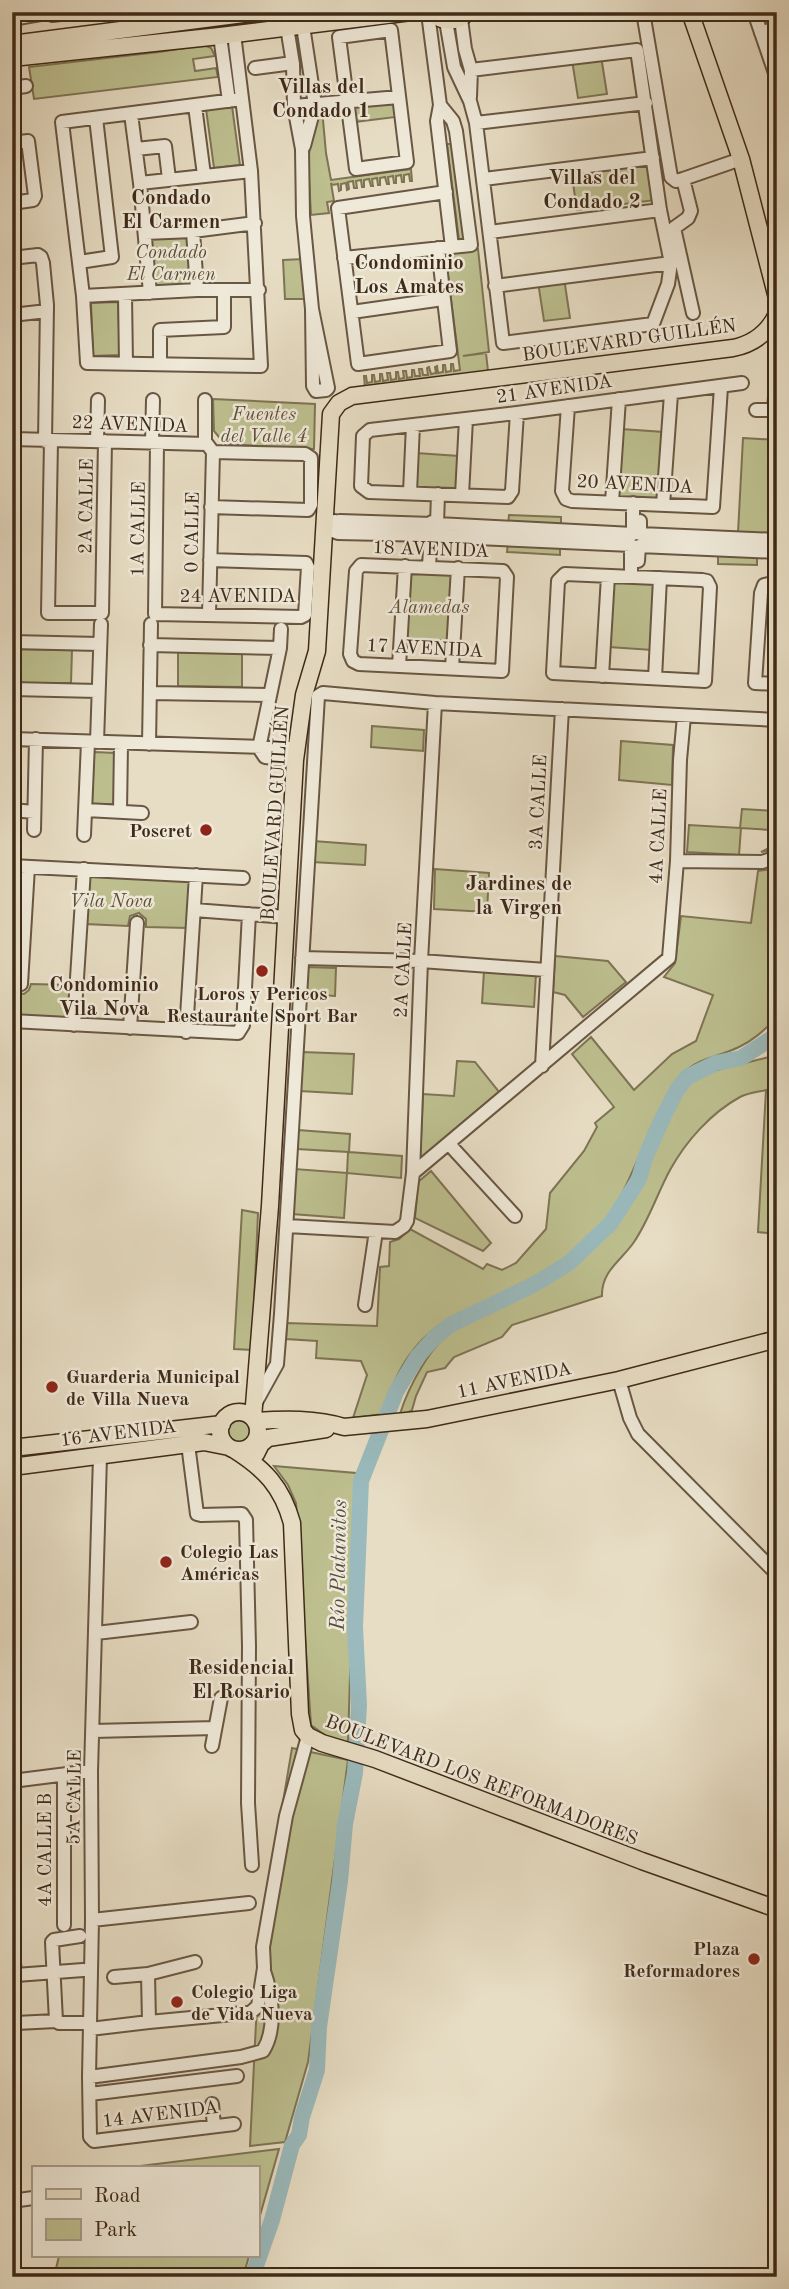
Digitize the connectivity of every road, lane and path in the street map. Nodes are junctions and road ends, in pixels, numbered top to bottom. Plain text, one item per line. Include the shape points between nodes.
1 (79, 12) edge
2 (260, 12) edge
3 (411, 12) edge
4 (642, 12) edge
5 (690, 12) edge
6 (754, 12) edge
7 (46, 13) edge
8 (448, 15) edge
9 (12, 19) edge
10 (295, 27) junction
11 (777, 27) edge
12 (761, 33) junction
13 (227, 35) junction
14 (12, 44) edge
15 (50, 46) junction
16 (465, 49) junction
17 (451, 51) junction
18 (12, 58) edge
19 (307, 62) junction
20 (293, 64) junction
21 (255, 68) dead end
22 (471, 70) junction
23 (777, 79) edge
24 (399, 97) junction
25 (235, 100) junction
26 (470, 101) junction
27 (347, 103) junction
28 (646, 103) junction
29 (315, 105) junction
30 (440, 105) junction
31 (195, 106) junction
32 (294, 106) junction
33 (131, 114) junction
34 (96, 118) junction
35 (476, 123) junction
36 (12, 143) edge
37 (136, 149) junction
38 (302, 149) junction
39 (653, 158) junction
40 (741, 159) junction
41 (251, 171) junction
42 (204, 174) junction
43 (169, 179) junction
44 (484, 179) junction
45 (683, 179) junction
46 (140, 183) junction
47 (446, 192) junction
48 (12, 203) edge
49 (660, 210) junction
50 (255, 223) junction
51 (193, 231) junction
52 (490, 232) junction
53 (145, 233) junction
54 (452, 247) junction
55 (438, 248) junction
56 (12, 258) edge
57 (344, 258) junction
58 (79, 262) junction
59 (671, 263) junction
60 (495, 286) junction
61 (197, 290) junction
62 (224, 290) junction
63 (259, 290) junction
64 (150, 293) junction
65 (125, 295) junction
66 (83, 296) junction
67 (777, 298) edge
68 (443, 299) junction
69 (312, 309) junction
70 (47, 311) junction
71 (352, 312) junction
72 (692, 313) dead end
73 (777, 314) edge
74 (12, 315) edge
75 (126, 364) junction
76 (160, 364) junction
77 (776, 370) edge
78 (743, 383) dead end
79 (721, 387) junction
80 (671, 394) junction
81 (619, 399) junction
82 (98, 400) dead end
83 (153, 400) dead end
84 (205, 400) dead end
85 (569, 406) junction
86 (756, 410) dead end
87 (775, 410) edge
88 (517, 413) junction
89 (466, 419) junction
90 (413, 425) junction
91 (12, 439) edge
92 (48, 441) junction
93 (101, 441) junction
94 (154, 443) junction
95 (209, 448) junction
96 (410, 492) junction
97 (436, 494) junction
98 (462, 495) junction
99 (612, 502) junction
100 (637, 503) junction
101 (663, 505) junction
102 (211, 507) junction
103 (333, 527) junction
104 (434, 530) junction
105 (636, 540) junction
106 (777, 540) edge
107 (777, 552) edge
108 (210, 561) junction
109 (405, 566) junction
110 (432, 567) junction
111 (458, 568) junction
112 (608, 576) junction
113 (634, 577) junction
114 (660, 578) junction
115 (775, 582) edge
116 (209, 614) junction
117 (101, 619) junction
118 (153, 619) junction
119 (281, 629) dead end
120 (12, 642) edge
121 (99, 644) junction
122 (150, 645) junction
123 (280, 648) junction
124 (350, 654) joint
125 (399, 666) junction
126 (452, 668) junction
127 (502, 671) joint
128 (602, 676) junction
129 (655, 678) junction
130 (777, 684) edge
131 (12, 689) edge
132 (98, 691) junction
133 (150, 693) junction
134 (270, 695) junction
135 (435, 703) junction
136 (562, 709) junction
137 (684, 716) junction
138 (777, 720) edge
139 (12, 739) edge
140 (36, 740) junction
141 (92, 742) junction
142 (121, 744) junction
143 (149, 744) junction
144 (259, 748) junction
145 (296, 754) junction
146 (12, 810) edge
147 (86, 810) junction
148 (34, 812) junction
149 (120, 812) junction
150 (142, 813) dead end
151 (34, 830) dead end
152 (84, 835) dead end
153 (777, 857) edge
154 (677, 861) junction
155 (12, 866) edge
156 (28, 867) junction
157 (84, 869) junction
158 (196, 875) junction
159 (243, 878) dead end
160 (194, 910) junction
161 (252, 911) junction
162 (287, 913) junction
163 (137, 923) dead end
164 (302, 958) junction
165 (421, 961) junction
166 (546, 970) junction
167 (21, 984) dead end
168 (12, 1021) edge
169 (74, 1025) junction
170 (130, 1028) junction
171 (186, 1032) junction
172 (542, 1066) junction
173 (449, 1144) junction
174 (413, 1174) junction
175 (515, 1216) dead end
176 (287, 1226) junction
177 (376, 1231) junction
178 (365, 1305) dead end
179 (777, 1339) edge
180 (619, 1380) junction
181 (258, 1399) junction
182 (225, 1420) junction
183 (344, 1427) junction
184 (188, 1444) junction
185 (12, 1448) edge
186 (231, 1448) junction
187 (100, 1455) junction
188 (12, 1467) edge
189 (258, 1467) junction
190 (777, 1574) edge
191 (191, 1622) dead end
192 (96, 1633) junction
193 (221, 1698) dead end
194 (215, 1728) junction
195 (93, 1731) junction
196 (315, 1739) junction
197 (212, 1746) dead end
198 (91, 1771) junction
199 (64, 1775) junction
200 (12, 1781) edge
201 (12, 1794) edge
202 (252, 1865) dead end
203 (249, 1903) dead end
204 (12, 1907) edge
205 (777, 1909) edge
206 (92, 1920) junction
207 (64, 1925) dead end
208 (13, 1931) edge
209 (80, 1936) dead end
210 (12, 1953) edge
211 (195, 1962) dead end
212 (264, 1969) junction
213 (83, 1970) dead end
214 (53, 1973) junction
215 (148, 1974) junction
216 (16, 1975) junction
217 (114, 1978) dead end
218 (56, 2021) junction
219 (149, 2022) junction
220 (90, 2026) junction
221 (237, 2076) dead end
222 (89, 2077) junction
223 (90, 2094) junction
224 (212, 2104) dead end
225 (234, 2124) dead end
226 (214, 2126) junction
227 (92, 2139) joint
228 (32, 2198) edge
229 (12, 2201) edge

1 - 7 street
2 - 15 main road
3 - 10 main road
4 - 45 street via 671,177
5 - 40 main road
6 - 12 street
7 - 9 street
8 - 16 street
8 - 17 street
8 - 30 street via 429,22
10 - 13 main road
10 - 19 street
10 - 20 street
11 - 12 street
12 - 23 street
13 - 15 main road
13 - 25 street
14 - 15 main road
15 - 18 main road
16 - 17 street
16 - 22 street
17 - 26 street
19 - 20 street
19 - 29 street
20 - 21 street
20 - 32 street
22 - 26 street
22 - 28 street via 636,50
24 - 27 street
24 - 27 street via 407,162 356,169
24 - 27 street via 391,30 339,37
25 - 31 street
25 - 41 street
26 - 35 street
27 - 29 street
28 - 35 street
28 - 39 street
29 - 32 street
29 - 38 street
30 - 47 street
30 - 54 street via 456,131 471,245
31 - 33 street
31 - 42 street
32 - 38 street
33 - 34 street
33 - 37 street
34 - 58 street via 112,257
34 - 58 street via 62,122
35 - 44 street
36 - 48 street via 28,141 35,199
37 - 43 street via 165,146
37 - 46 street
38 - 69 street
39 - 44 street
39 - 49 street
40 - 45 street
40 - 67 main road
41 - 42 street
41 - 50 street
42 - 43 street
43 - 46 street
44 - 52 street
45 - 72 street via 691,211 674,228
46 - 53 street
47 - 54 street
47 - 57 street via 338,208
49 - 52 street
49 - 59 street
50 - 51 street
50 - 63 street
51 - 53 street
51 - 61 street
52 - 60 street
53 - 64 street
54 - 55 street
55 - 57 street
55 - 68 street
56 - 70 street via 41,257
57 - 71 street
58 - 66 street
59 - 60 street
59 - 60 street via 653,324 503,343
61 - 62 street
61 - 64 street
62 - 63 street
62 - 76 street via 224,327 160,330
63 - 76 street via 261,366
64 - 65 street
65 - 66 street
65 - 75 street
66 - 75 street via 88,363
68 - 71 street
68 - 71 street via 450,351 358,364
69 - 69 street via 313,389 324,391 328,388
70 - 74 street
70 - 92 street
73 - 103 main road, BOULEVARD GUILLÉN via 762,335 733,348 348,397 329,418
75 - 76 street
77 - 87 street
78 - 79 street, 21 AVENIDA
79 - 80 street, 21 AVENIDA
79 - 101 street, 20 AVENIDA via 713,507
80 - 81 street, 21 AVENIDA
80 - 101 street
81 - 85 street, 21 AVENIDA
81 - 99 street
82 - 93 street, 2A CALLE
83 - 94 street, 1A CALLE
84 - 95 street, 0 CALLE
85 - 88 street, 21 AVENIDA
85 - 99 street, 20 AVENIDA via 564,497
86 - 87 street
88 - 89 street, 21 AVENIDA
88 - 98 street via 509,496
89 - 90 street, 21 AVENIDA
89 - 98 street
90 - 96 street
90 - 96 street, 21 AVENIDA via 370,430 363,436 361,485 369,492
91 - 92 street, 22 AVENIDA
92 - 93 street, 22 AVENIDA
92 - 117 street via 48,613
93 - 94 street, 22 AVENIDA
93 - 117 street, 2A CALLE
94 - 95 street, 22 AVENIDA
94 - 118 street, 1A CALLE
95 - 102 street, 0 CALLE
95 - 102 street, 22 AVENIDA via 309,456 312,462 310,508
96 - 97 street
97 - 98 street
97 - 104 street
99 - 100 street, 20 AVENIDA
100 - 101 street, 20 AVENIDA
100 - 105 street
102 - 108 street, 0 CALLE
103 - 104 street
103 - 145 main road, BOULEVARD GUILLÉN via 317,651 304,695
104 - 105 street
104 - 110 street
105 - 106 street
105 - 107 street
105 - 113 street
108 - 116 street, 0 CALLE
108 - 116 street, 24 AVENIDA via 302,562 308,567 304,616
109 - 110 street, 18 AVENIDA
109 - 124 street, 18 AVENIDA via 362,564 356,571
109 - 125 street
110 - 111 street, 18 AVENIDA
111 - 126 street
111 - 127 street, 18 AVENIDA via 505,573
112 - 113 street
112 - 128 street
112 - 128 street via 565,574 558,581 553,673
113 - 114 street
114 - 129 street
114 - 129 street via 702,580 710,587 705,681
115 - 130 street via 764,585 761,593 755,682
116 - 118 street, 24 AVENIDA
117 - 121 street, 2A CALLE
118 - 122 street, 1A CALLE
119 - 123 street
120 - 121 street
121 - 132 street, 2A CALLE
122 - 123 street
122 - 133 street, 1A CALLE
123 - 134 street
124 - 125 street, 17 AVENIDA via 359,664
125 - 126 street, 17 AVENIDA
126 - 127 street, 17 AVENIDA
128 - 129 street
131 - 132 street
132 - 141 street, 2A CALLE
133 - 134 street
133 - 143 street, 1A CALLE
134 - 144 street
135 - 136 street
135 - 164 street via 318,696
135 - 165 street, 2A CALLE
136 - 137 street
136 - 166 street, 3A CALLE
137 - 138 street
137 - 154 street, 4A CALLE
139 - 140 street
140 - 141 street
140 - 148 street
141 - 142 street
141 - 147 street, 2A CALLE
142 - 143 street
142 - 149 street
143 - 144 street
144 - 145 street
145 - 162 main road, BOULEVARD GUILLÉN
146 - 148 street
147 - 149 street
147 - 152 street, 2A CALLE
148 - 151 street
149 - 150 street
153 - 154 street via 762,862
154 - 172 street, 4A CALLE via 669,958
155 - 156 street
156 - 157 street
156 - 167 street
157 - 158 street
157 - 169 street
158 - 159 street
158 - 160 street
160 - 161 street
160 - 171 street
161 - 162 street
161 - 171 street via 240,1032
162 - 181 main road, BOULEVARD GUILLÉN
163 - 170 street
164 - 165 street
164 - 176 street
165 - 166 street
165 - 174 street, 2A CALLE
166 - 172 street, 3A CALLE
168 - 169 street
169 - 170 street
170 - 171 street
172 - 173 street
173 - 174 street
173 - 175 street
174 - 177 street, 2A CALLE via 407,1221 395,1232
176 - 177 street
176 - 181 street via 276,1364
177 - 178 street
179 - 180 main road, 11 AVENIDA
180 - 183 main road, 11 AVENIDA via 406,1422
180 - 190 street via 638,1434
181 - 182 main road
181 - 182 main road, 16 AVENIDA
181 - 183 main road, 11 AVENIDA via 305,1421
181 - 186 main road, BOULEVARD GUILLÉN via 255,1442 247,1449
182 - 185 main road, 16 AVENIDA
182 - 186 main road via 222,1440
183 - 189 main road via 268,1438 256,1453
184 - 186 main road, 16 AVENIDA
184 - 187 main road, 16 AVENIDA
184 - 202 street via 197,1514 242,1514 246,1520
186 - 189 main road, BOULEVARD LOS REFORMADORES
187 - 188 main road, 16 AVENIDA
187 - 192 street, 5A CALLE
189 - 196 main road, BOULEVARD LOS REFORMADORES via 286,1502 292,1523 300,1714 303,1730
191 - 192 street
192 - 195 street, 5A CALLE
193 - 194 street
194 - 195 street
194 - 197 street
195 - 198 street, 5A CALLE
196 - 205 main road, BOULEVARD LOS REFORMADORES
196 - 212 street via 286,1816 263,1947
198 - 199 street
198 - 206 street, 5A CALLE
199 - 200 street
199 - 207 street, 4A CALLE B
200 - 201 street
203 - 206 street
204 - 208 street
206 - 220 street, 5A CALLE
209 - 214 street via 52,1942
210 - 216 street
211 - 215 street
212 - 219 street via 258,2006 250,2012
212 - 222 street via 271,2015 263,2051
213 - 214 street
214 - 216 street
214 - 218 street
215 - 217 street
215 - 219 street
216 - 218 street via 14,2022
218 - 220 street
219 - 220 street
220 - 222 street, 5A CALLE
221 - 223 street
222 - 223 street, 5A CALLE
223 - 227 street, 5A CALLE
224 - 226 street
225 - 226 street, 14 AVENIDA
226 - 227 street, 14 AVENIDA
228 - 229 street

